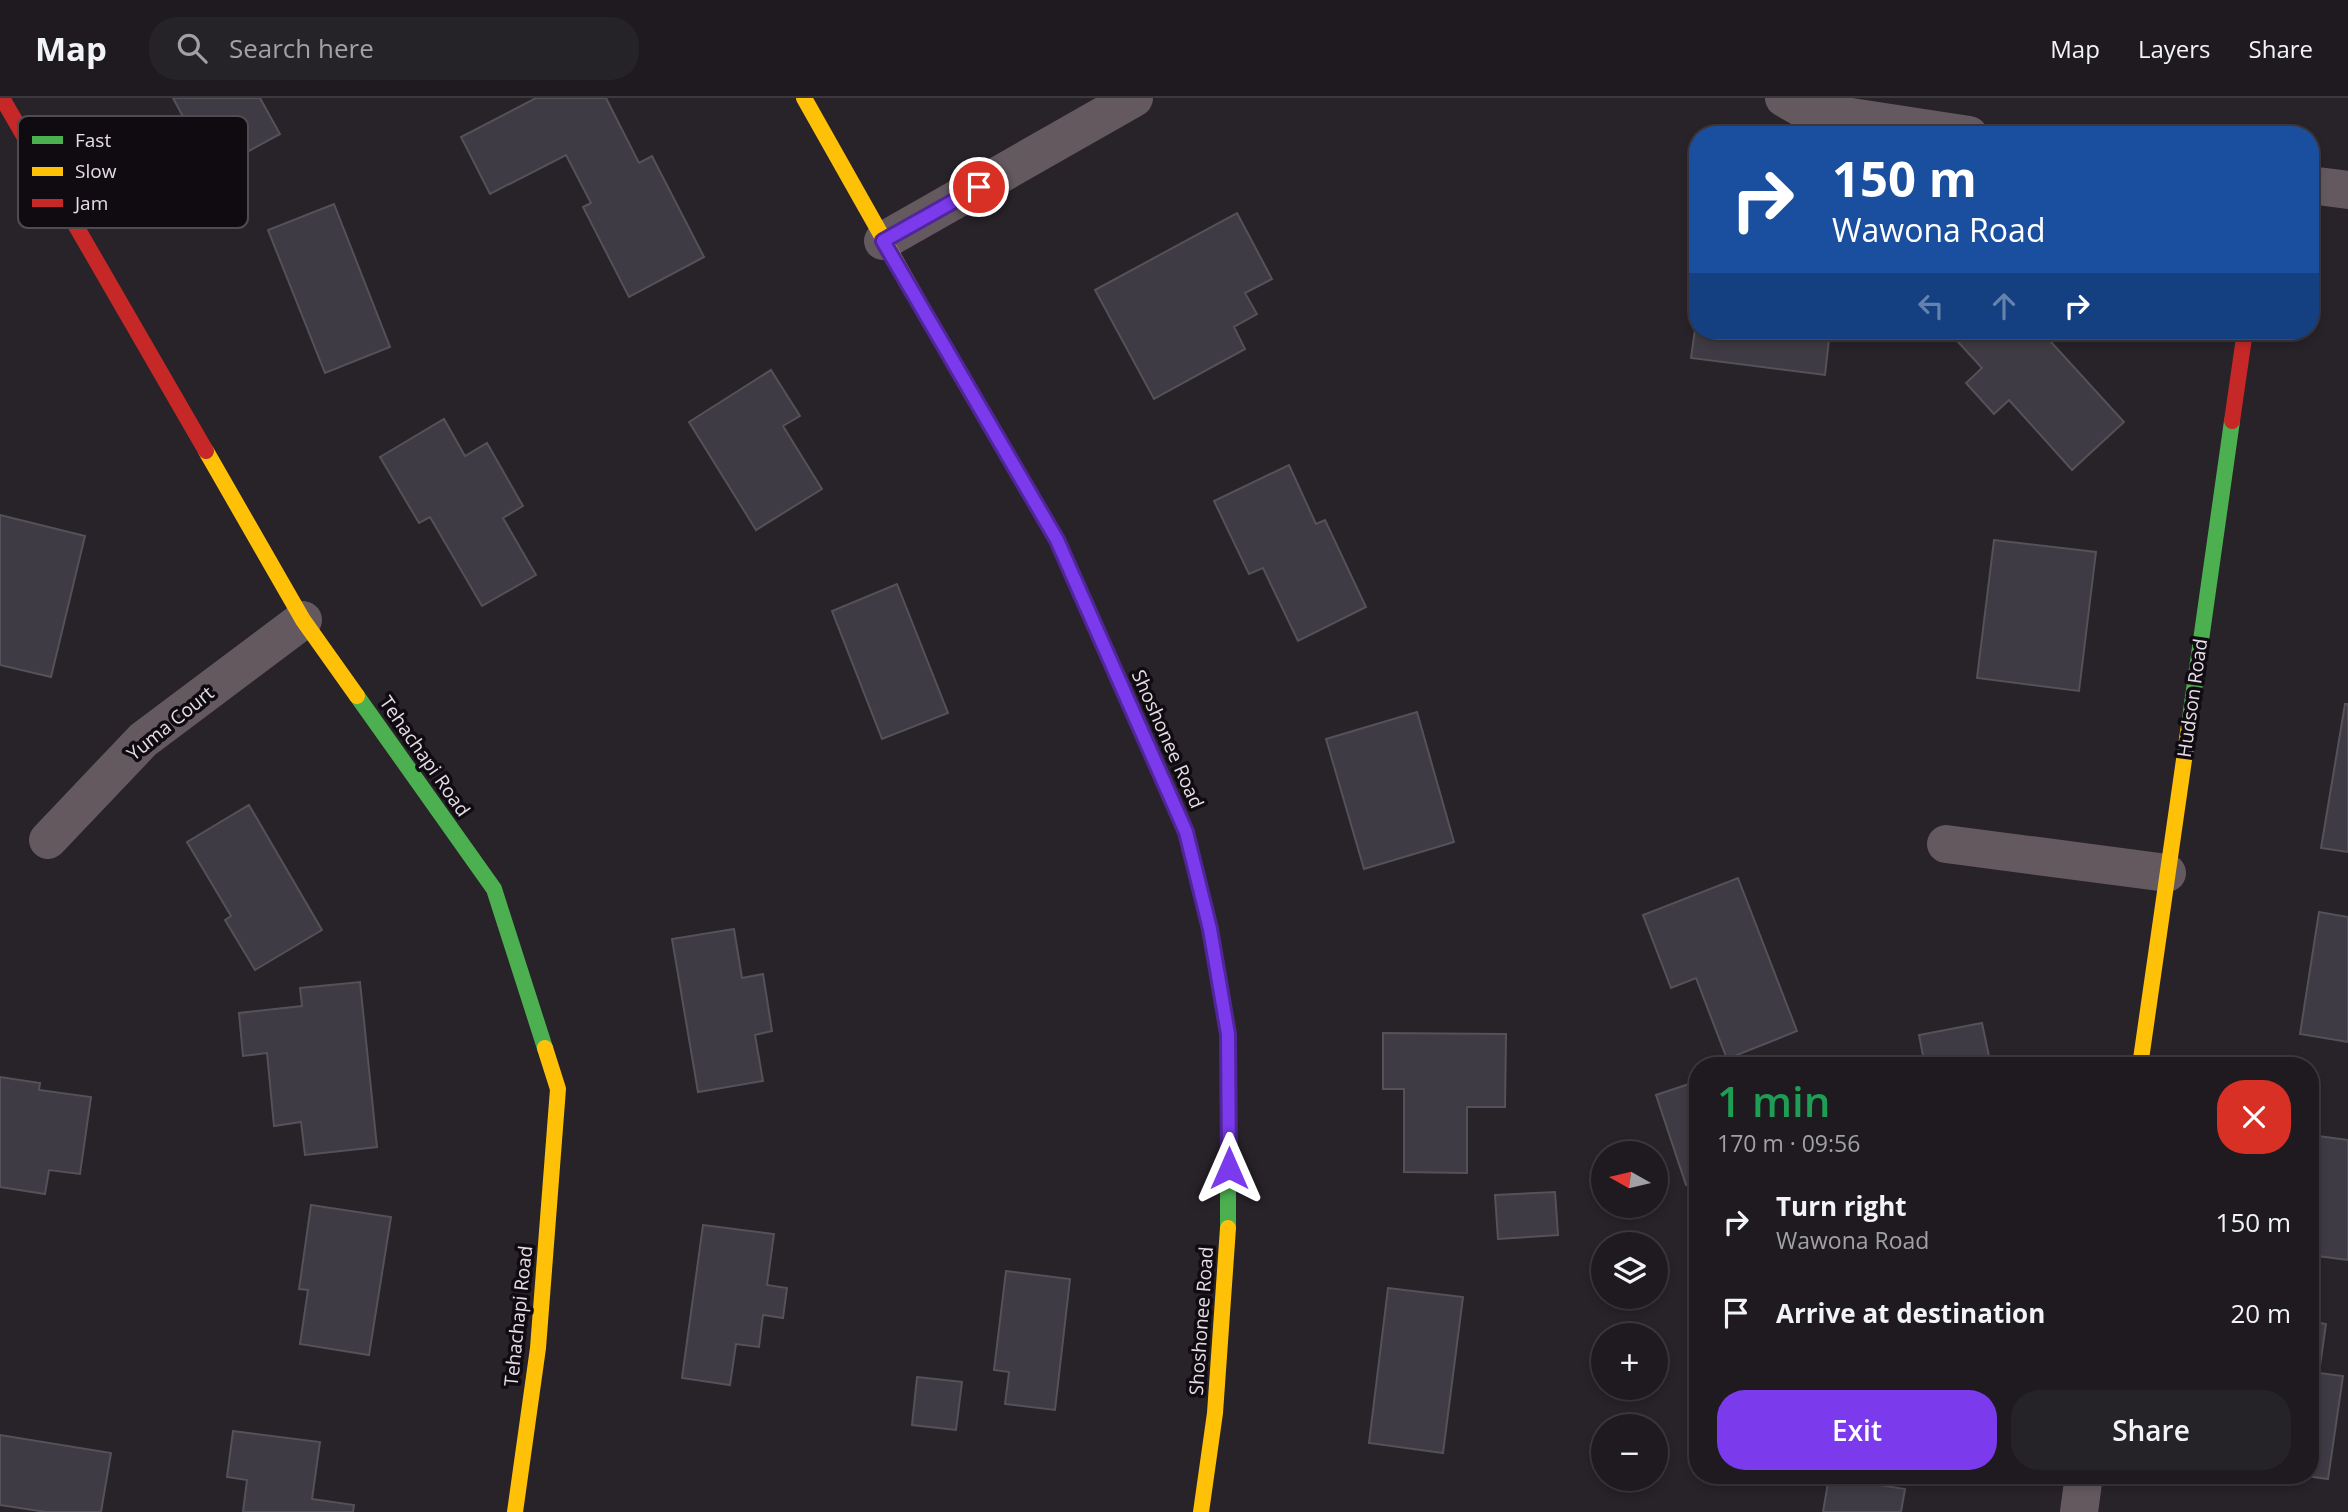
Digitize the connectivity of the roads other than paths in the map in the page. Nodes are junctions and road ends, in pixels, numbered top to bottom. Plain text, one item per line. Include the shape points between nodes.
1 (2, 98) edge
2 (804, 98) edge
3 (1134, 98) edge
4 (1784, 98) edge
5 (18, 126) edge
6 (1910, 126) edge
7 (2319, 186) edge
8 (2348, 190) edge
9 (77, 228) edge
10 (883, 241) junction
11 (2244, 340) edge
12 (303, 620) junction
13 (48, 840) dead end
14 (1945, 844) dead end
15 (2167, 873) junction
16 (2141, 1057) edge
17 (2083, 1484) edge
18 (515, 1512) edge
19 (1201, 1512) edge
20 (2079, 1512) edge

1 - 5 street, Tehachapi Road
2 - 10 street, Shoshonee Road
3 - 10 street
4 - 6 street via 1805,110
7 - 8 street
9 - 12 street, Tehachapi Road
10 - 19 street, Shoshonee Road via 1057,540 1186,832 1210,929 1228,1034 1229,1221 1215,1413
11 - 15 street, Hudson Road
12 - 13 street, Yuma Court via 144,740
12 - 18 street, Tehachapi Road via 494,889 558,1090 538,1348
14 - 15 street
15 - 16 street, Hudson Road
17 - 20 street

